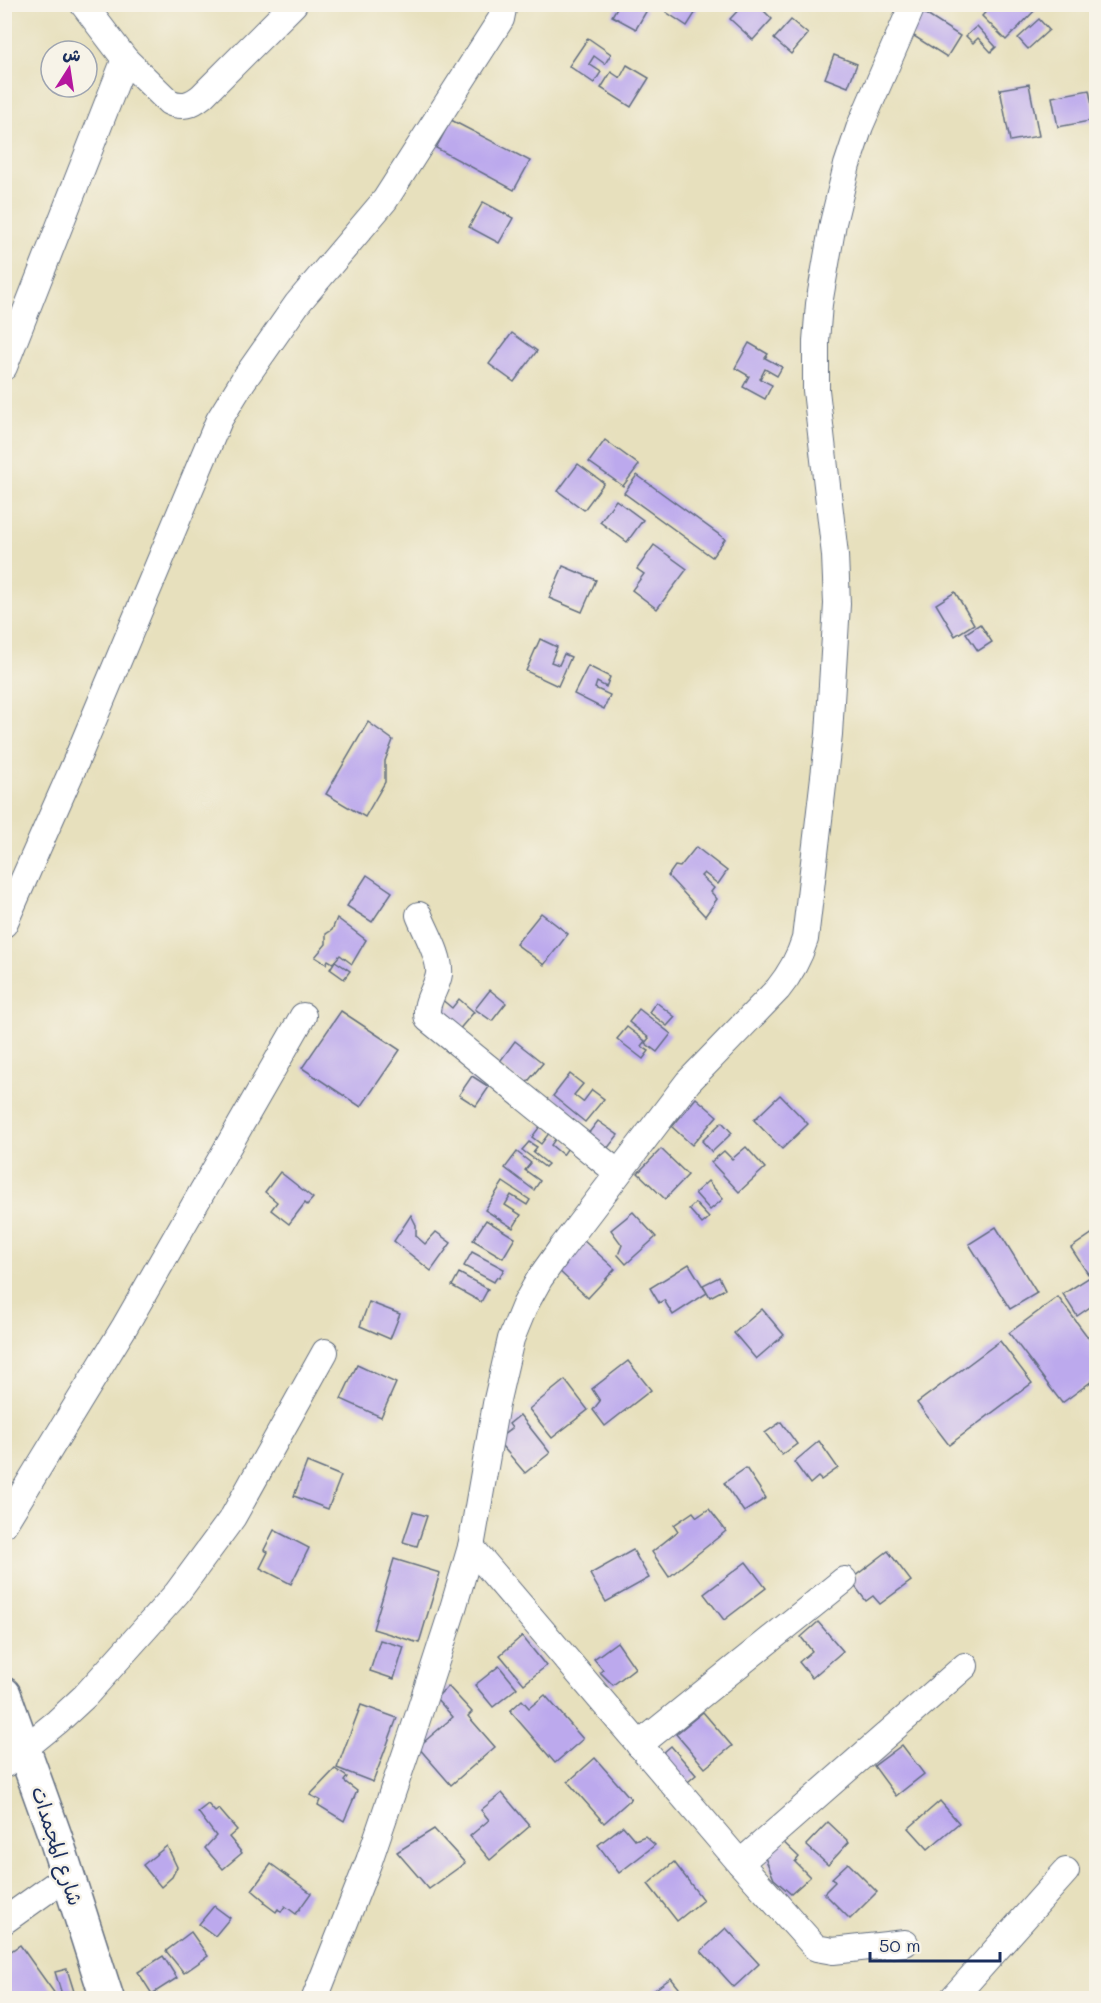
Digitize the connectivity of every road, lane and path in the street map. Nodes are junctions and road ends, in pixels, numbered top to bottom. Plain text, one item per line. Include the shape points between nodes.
1 (84, 4) edge
2 (294, 4) edge
3 (504, 4) edge
4 (914, 4) edge
5 (125, 59) junction
6 (4, 367) edge
7 (419, 915) dead end
8 (4, 924) edge
9 (303, 1016) dead end
10 (618, 1173) junction
11 (325, 1352) dead end
12 (4, 1524) edge
13 (471, 1547) junction
14 (844, 1580) dead end
15 (965, 1666) dead end
16 (4, 1694) edge
17 (639, 1745) junction
18 (15, 1757) edge
19 (740, 1863) junction
20 (1066, 1871) dead end
21 (68, 1876) junction
22 (4, 1922) edge
23 (905, 1943) dead end
24 (324, 1993) edge
25 (107, 1998) edge
26 (953, 1998) edge

1 - 5 street
2 - 5 street via 193,103 169,102
3 - 8 street via 501,19 385,200 297,304 219,420
4 - 10 street via 847,165 819,304 816,390 837,604 829,734 805,939 799,958 778,989 688,1082
5 - 6 street
7 - 10 street via 439,971 426,1008 428,1019
9 - 12 street via 125,1326
10 - 13 street via 540,1278 511,1339
11 - 18 street via 233,1517 177,1593 85,1696
13 - 17 street
13 - 24 street via 412,1736
14 - 17 street
15 - 19 street
16 - 18 main road, شارع المجمدات
17 - 19 street
18 - 21 main road, شارع المجمدات
19 - 23 street via 816,1948 833,1951
20 - 26 street
21 - 22 street
21 - 25 main road, شارع المجمدات

